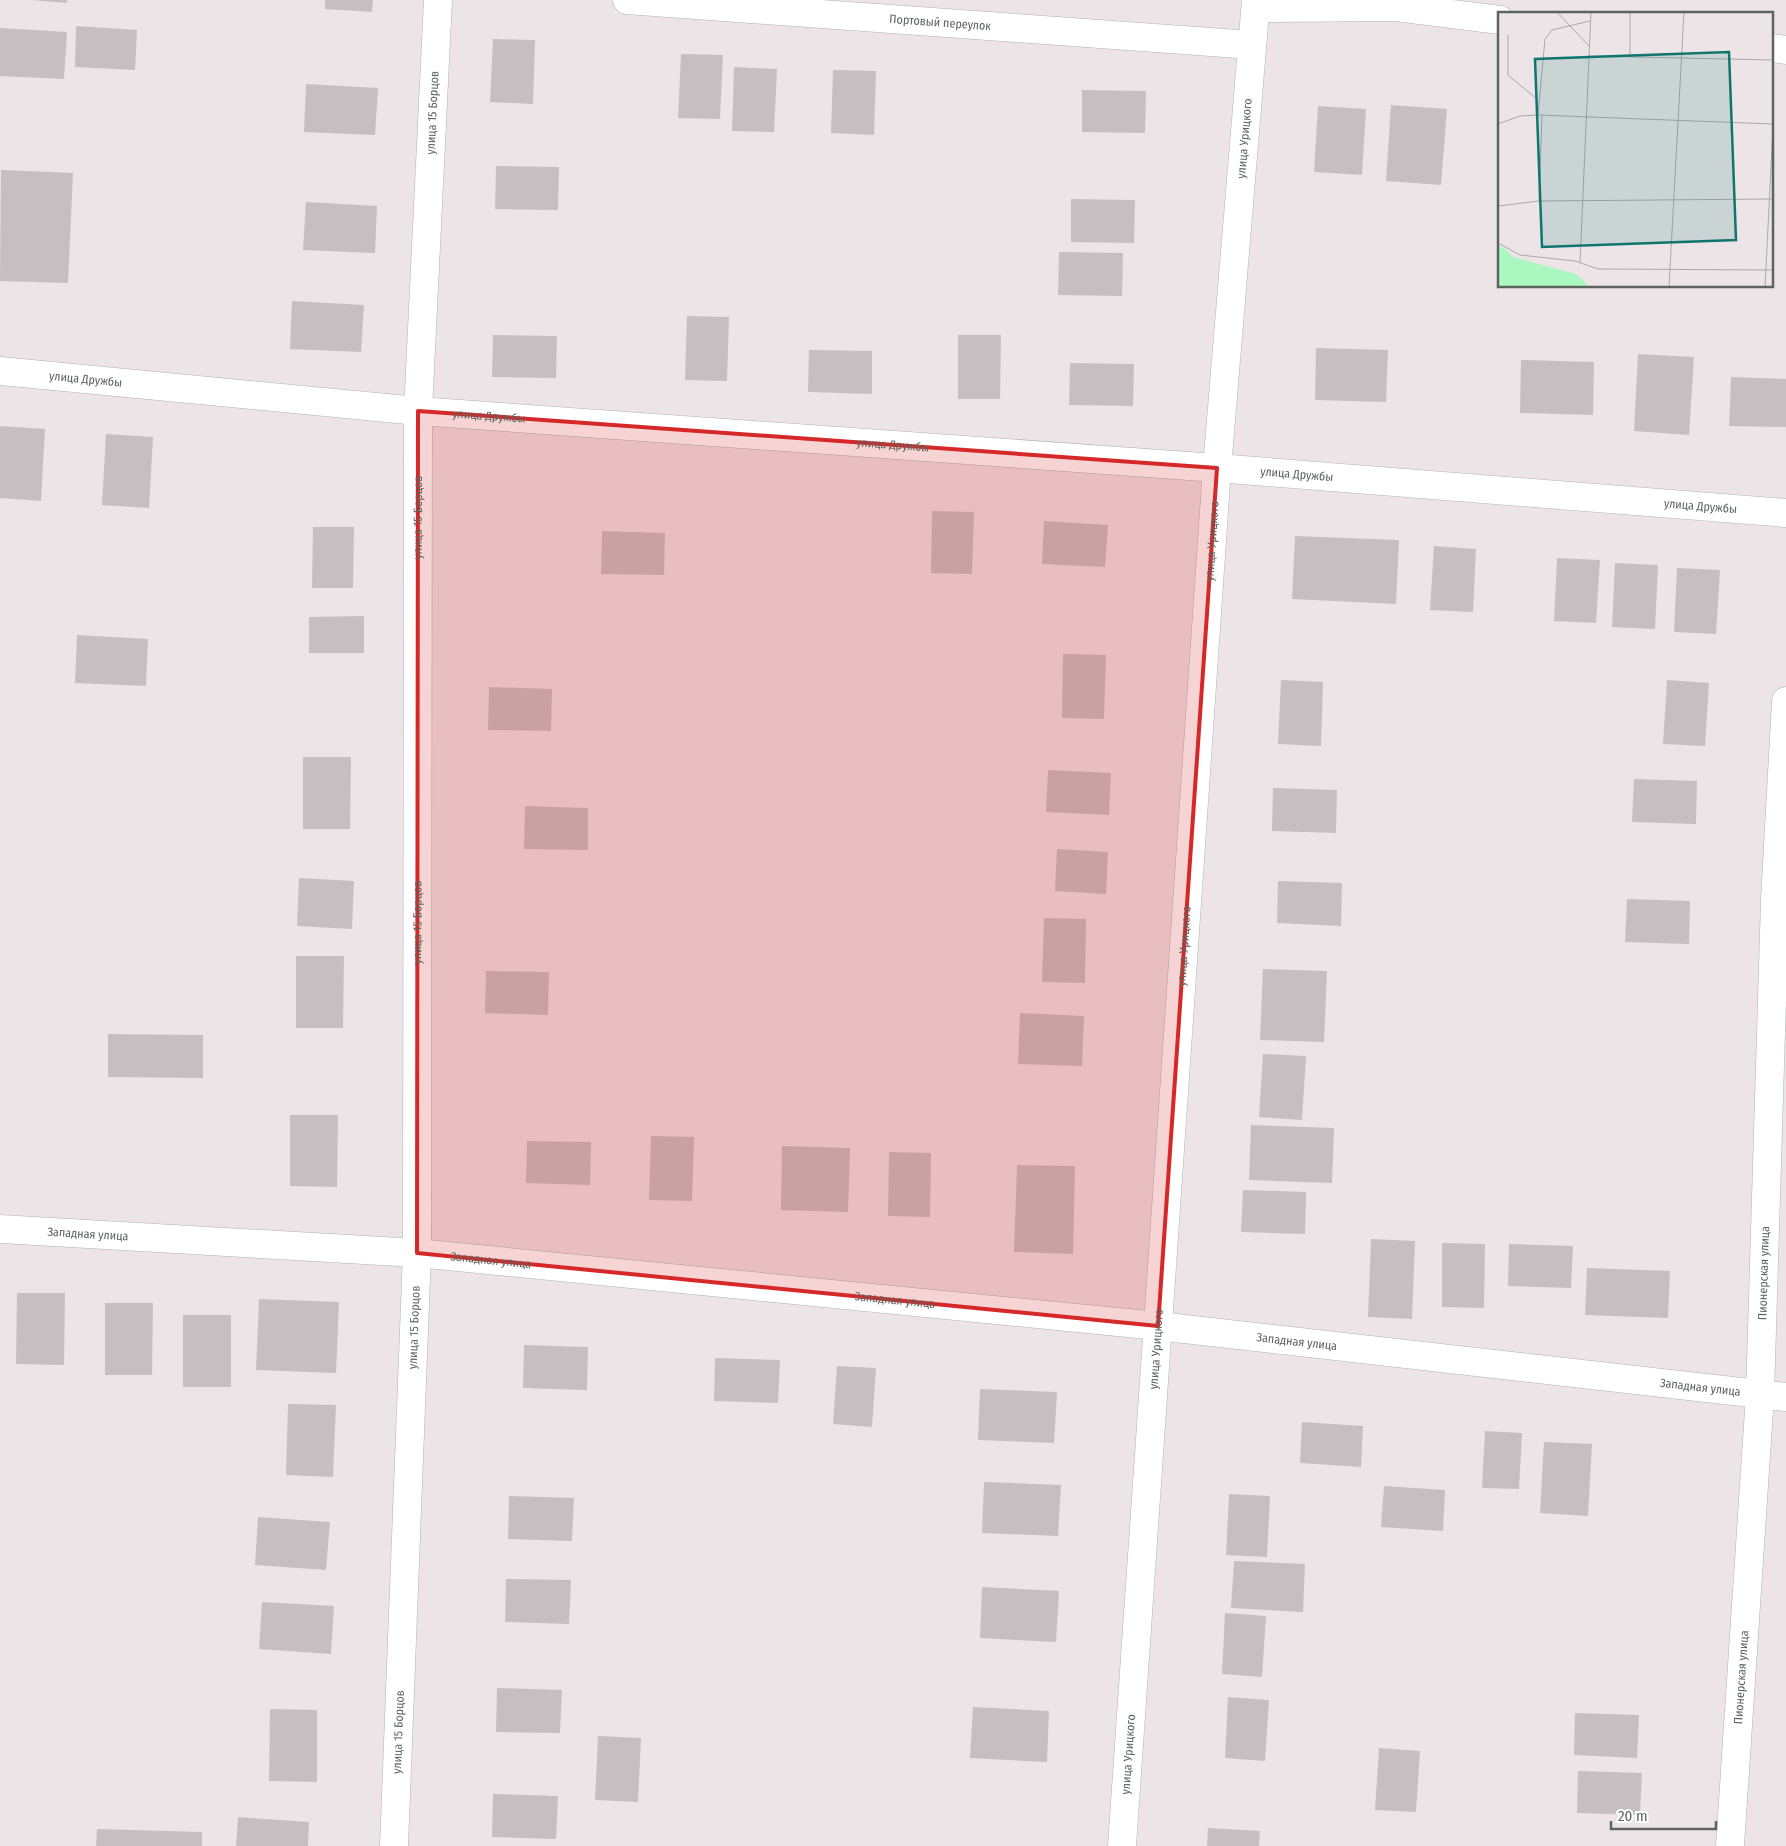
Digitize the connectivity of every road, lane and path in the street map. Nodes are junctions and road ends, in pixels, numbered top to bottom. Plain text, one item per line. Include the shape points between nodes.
1 (438, 0) edge
2 (627, 0) edge
3 (1256, 4) edge
4 (1498, 20) edge
5 (1252, 45) junction
6 (0, 370) edge
7 (418, 411) junction
8 (1217, 468) junction
9 (1786, 513) edge
10 (1786, 701) edge
11 (0, 1229) edge
12 (417, 1253) junction
13 (1158, 1326) junction
14 (1773, 1396) edge
15 (394, 1846) edge
16 (1122, 1846) edge
17 (1730, 1846) edge

1 - 7 street, улица 15 Борцов
2 - 5 street, Портовый переулок
3 - 4 street via 1396,7
3 - 5 street, улица Урицкого
5 - 8 street, улица Урицкого
6 - 7 street, улица Дружбы
7 - 8 street, улица Дружбы
7 - 12 street, улица 15 Борцов
8 - 9 street, улица Дружбы
8 - 13 street, улица Урицкого
10 - 14 street, Пионерская улица via 1775,900
11 - 12 street, Западная улица
12 - 13 street, Западная улица
12 - 15 street, улица 15 Борцов
13 - 14 street, Западная улица
13 - 16 street, улица Урицкого
14 - 17 street, Пионерская улица

